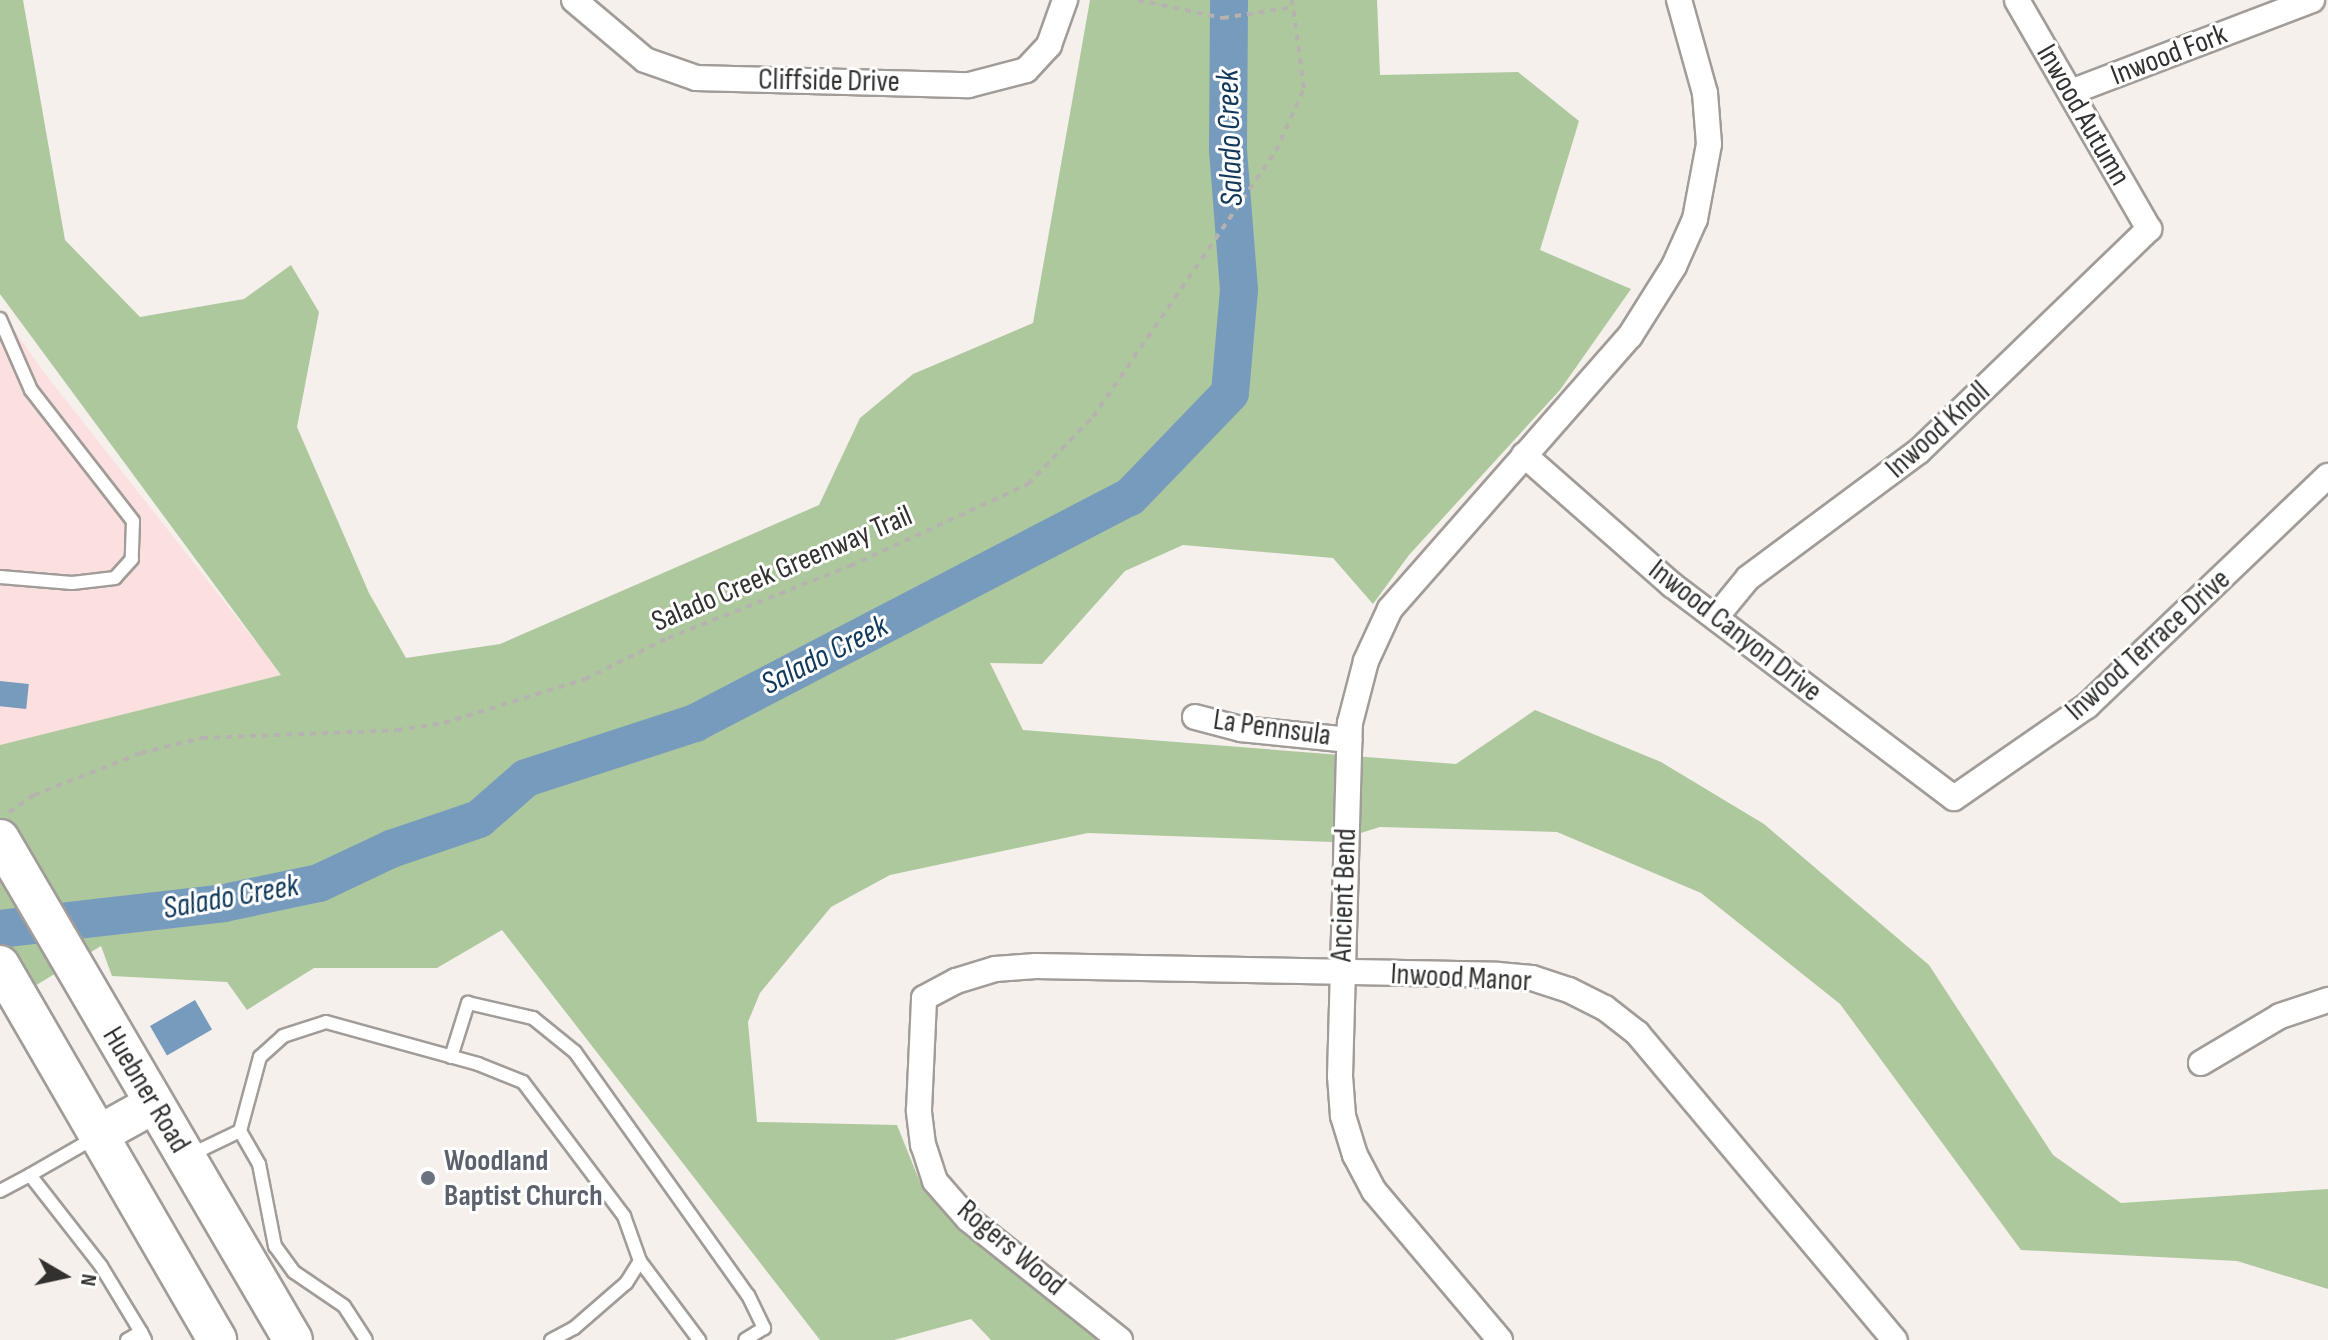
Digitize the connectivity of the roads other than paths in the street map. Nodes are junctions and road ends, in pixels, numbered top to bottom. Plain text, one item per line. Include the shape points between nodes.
1 (574, 0) edge
2 (1065, 0) edge
3 (1679, 0) edge
4 (2017, 0) edge
5 (2312, 0) edge
6 (2071, 92) junction
7 (2149, 229) joint
8 (0, 319) edge
9 (1524, 455) junction
10 (2328, 476) edge
11 (0, 577) edge
12 (1716, 617) junction
13 (1195, 717) dead end
14 (1349, 740) junction
15 (1954, 798) joint
16 (0, 839) edge
17 (0, 965) edge
18 (1342, 973) junction
19 (924, 998) joint
20 (2328, 1000) edge
21 (451, 1057) junction
22 (2201, 1063) dead end
23 (154, 1104) junction
24 (240, 1131) junction
25 (98, 1135) junction
26 (186, 1157) junction
27 (30, 1175) junction
28 (0, 1191) edge
29 (640, 1261) junction
30 (143, 1336) edge
31 (127, 1340) edge
32 (217, 1340) edge
33 (293, 1340) edge
34 (366, 1340) edge
35 (551, 1340) edge
36 (699, 1340) edge
37 (745, 1340) edge
38 (1120, 1340) edge
39 (1500, 1340) edge
40 (1895, 1340) edge

1 - 2 street, Cliffside Drive via 645,60 696,78 969,85 1026,70 1049,45
3 - 9 street, Ancient Bend via 1708,119 1707,170 1695,219 1674,266 1630,336
4 - 6 street, Inwood Autumn
5 - 6 street, Inwood Fork
6 - 7 street, Inwood Autumn
7 - 12 street, Inwood Knoll via 1911,459 1748,578
8 - 11 lane via 31,390 133,521 132,559 115,578 72,583
9 - 12 street, Inwood Canyon Drive
9 - 14 street, Ancient Bend via 1390,609 1366,661
10 - 15 street, Inwood Terrace Drive via 2087,706
12 - 15 street, Inwood Canyon Drive
13 - 14 street, La Pennsula via 1241,729
14 - 18 street, Ancient Bend
16 - 23 main road, Huebner Road
17 - 25 main road, Huebner Road
18 - 19 street, Inwood Manor via 1036,966 995,969
18 - 39 street, Ancient Bend via 1340,1096 1355,1155 1374,1191
18 - 40 street, Inwood Manor via 1532,978 1605,1008 1651,1048
19 - 38 street, Rogers Wood via 919,1110 935,1181 968,1219
20 - 22 street via 2280,1016
21 - 24 lane via 326,1022 283,1036 260,1057
21 - 29 lane via 523,1082 624,1216
21 - 37 lane via 468,1003 533,1018 575,1052 748,1295 764,1328
23 - 25 main road
23 - 26 main road, Huebner Road
24 - 26 lane
24 - 34 lane via 259,1164 275,1246 294,1272 344,1306
25 - 27 lane
25 - 32 main road, Huebner Road
26 - 33 main road, Huebner Road
27 - 28 lane
27 - 30 lane via 101,1266
29 - 35 lane via 626,1283 574,1328
29 - 36 lane
30 - 31 lane

